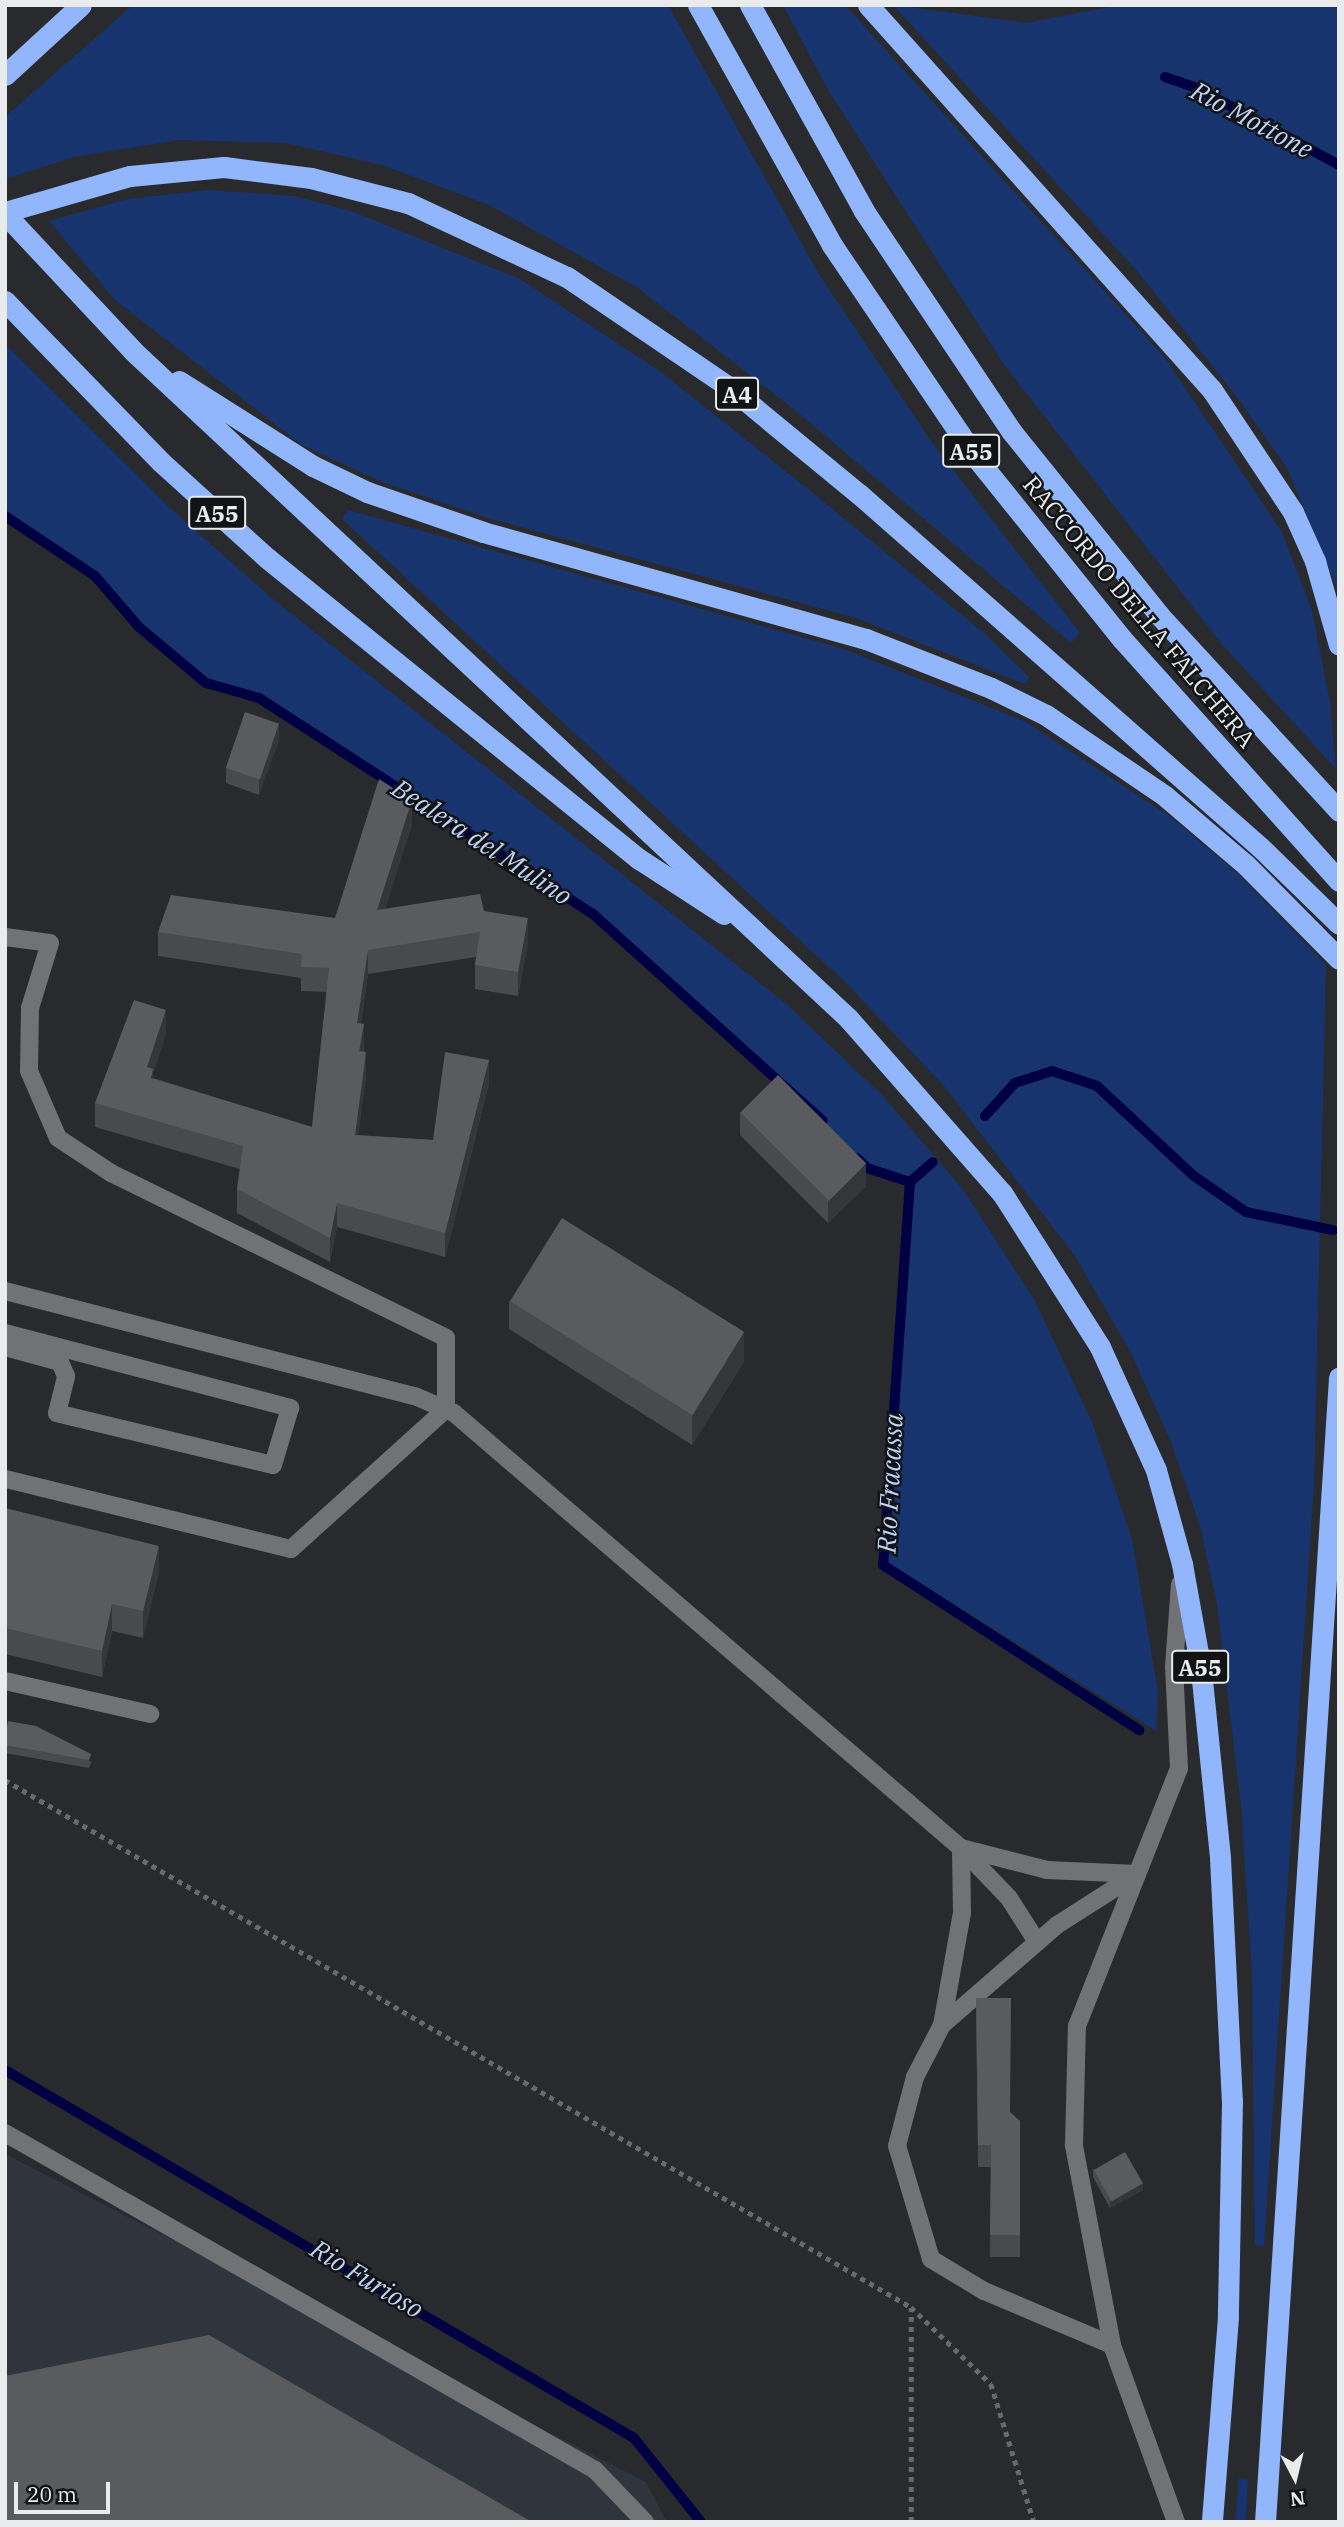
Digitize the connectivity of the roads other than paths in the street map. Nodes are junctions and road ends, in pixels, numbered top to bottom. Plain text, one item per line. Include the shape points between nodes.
1 (81, 5) edge
2 (698, 5) edge
3 (750, 5) edge
4 (868, 5) edge
5 (5, 75) edge
6 (5, 213) edge
7 (5, 301) edge
8 (133, 351) junction
9 (1339, 645) edge
10 (1339, 811) edge
11 (1339, 881) edge
12 (1339, 924) edge
13 (5, 936) edge
14 (773, 946) junction
15 (1339, 959) edge
16 (5, 1291) edge
17 (5, 1333) edge
18 (5, 1347) edge
19 (1339, 1377) edge
20 (446, 1409) junction
21 (5, 1479) edge
22 (1182, 1564) junction
23 (5, 1681) edge
24 (150, 1714) dead end
25 (961, 1848) junction
26 (1137, 1874) junction
27 (1037, 1942) junction
28 (942, 2025) junction
29 (5, 2133) edge
30 (1112, 2345) junction
31 (645, 2522) edge
32 (1176, 2522) edge
33 (1212, 2522) edge
34 (1265, 2522) edge

1 - 5 highway
2 - 11 highway, RACCORDO DELLA FALCHERA / A55 via 832,244 974,455 1055,561
3 - 10 highway, RACCORDO DELLA FALCHERA / A55 via 864,211 1012,432 1160,615
4 - 9 highway via 1055,210 1248,437 1315,561
6 - 8 highway via 43,260
6 - 12 highway, A4 via 130,176 224,167 359,188 534,260 646,326 849,486
7 - 14 highway, A55 via 161,463 267,558 639,859
8 - 14 highway
8 - 15 highway via 313,466 367,492 483,531 866,639 992,688 1056,722 1165,796
13 - 20 lane via 50,943 30,1008 29,1071 58,1138 111,1173 446,1338
14 - 22 highway, A55 via 908,1080 1042,1252 1130,1405
16 - 20 lane via 402,1392
17 - 18 lane via 290,1408 273,1465 57,1413 66,1376 61,1362
19 - 34 highway
20 - 21 lane via 291,1549
20 - 25 lane via 501,1447
22 - 26 lane via 1174,1668 1179,1768
22 - 33 highway, A55 via 1201,1670 1228,1974 1228,2317
23 - 24 lane
25 - 26 lane via 1046,1870
25 - 27 lane via 1009,1898
25 - 28 lane via 962,1913
26 - 27 lane
26 - 30 lane via 1077,2026 1074,2145
27 - 28 lane
28 - 30 lane via 915,2077 897,2146 931,2259 984,2291
29 - 31 lane via 595,2470
30 - 32 lane

